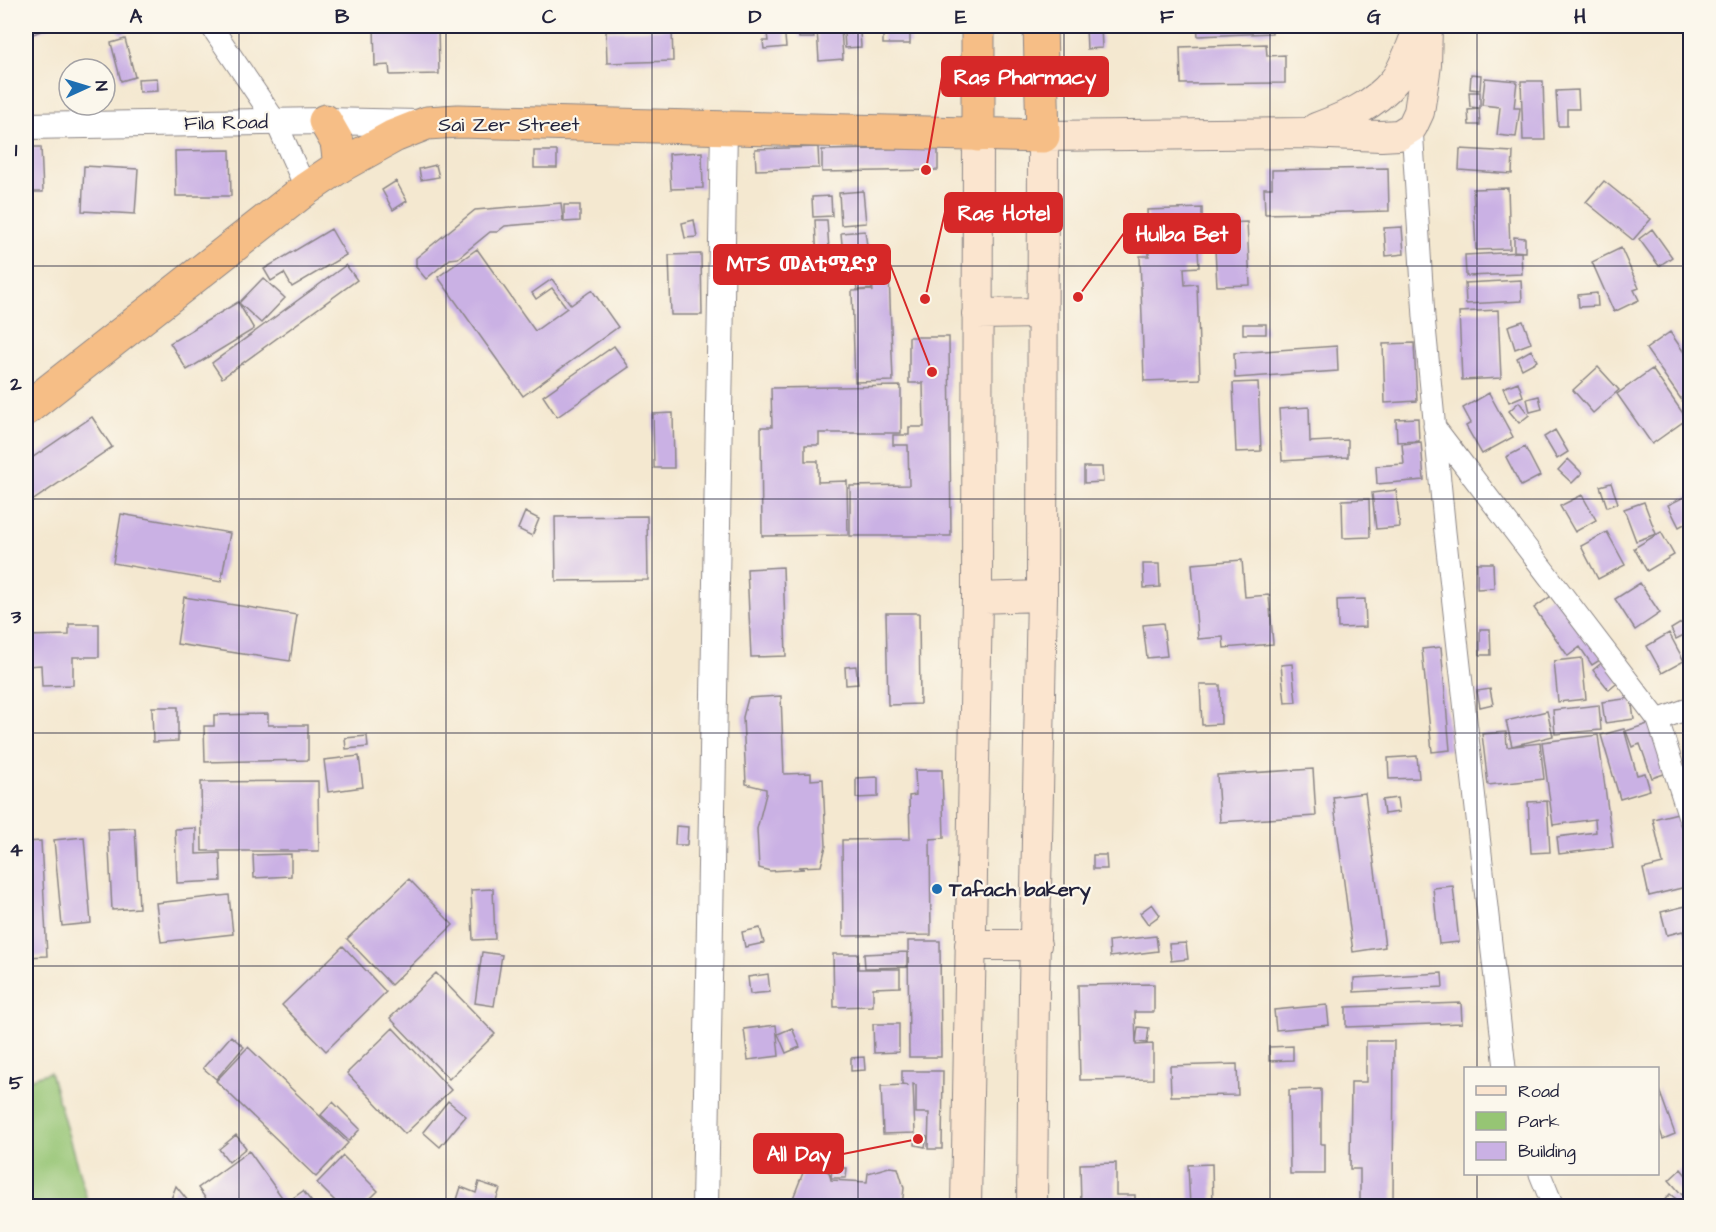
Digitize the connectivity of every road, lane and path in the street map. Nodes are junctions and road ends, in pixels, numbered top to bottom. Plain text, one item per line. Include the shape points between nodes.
1 (211, 26) edge
2 (978, 26) edge
3 (1040, 26) edge
4 (1420, 26) edge
5 (1427, 26) edge
6 (325, 121) junction
7 (276, 122) junction
8 (427, 123) junction
9 (26, 126) edge
10 (724, 128) junction
11 (1412, 128) junction
12 (1305, 133) junction
13 (978, 135) junction
14 (1043, 136) junction
15 (340, 166) junction
16 (306, 189) junction
17 (1042, 313) junction
18 (977, 314) junction
19 (26, 409) edge
20 (1434, 426) junction
21 (1042, 596) junction
22 (977, 597) junction
23 (1690, 708) edge
24 (1658, 720) junction
25 (1690, 820) edge
26 (970, 945) junction
27 (1036, 945) junction
28 (1505, 1067) edge
29 (1541, 1175) edge
30 (705, 1206) edge
31 (966, 1206) edge
32 (1032, 1206) edge
33 (1553, 1206) edge

1 - 7 street
2 - 13 highway
3 - 14 highway
4 - 12 main road via 1395,80 1375,100
5 - 11 main road via 1426,65 1419,112
6 - 7 street, Fila Road
6 - 8 street, Fila Road
6 - 15 highway via 337,142
7 - 9 street, Fila Road
7 - 16 street
8 - 10 highway, Sai Zer Street via 458,120
8 - 15 highway, Sai Zer Street
10 - 13 highway, Sai Zer Street
10 - 30 street
11 - 12 main road via 1399,135 1381,136
11 - 20 street
12 - 14 main road
13 - 14 highway, Sai Zer Street
13 - 18 main road
14 - 17 main road
15 - 16 highway, Sai Zer Street
16 - 19 highway, Sai Zer Street
17 - 18 main road
17 - 21 main road
18 - 22 main road
20 - 24 street
20 - 28 street
21 - 22 main road
21 - 27 main road
22 - 26 main road
23 - 24 street
24 - 25 street
26 - 27 main road
26 - 31 main road
27 - 32 main road
29 - 33 street

